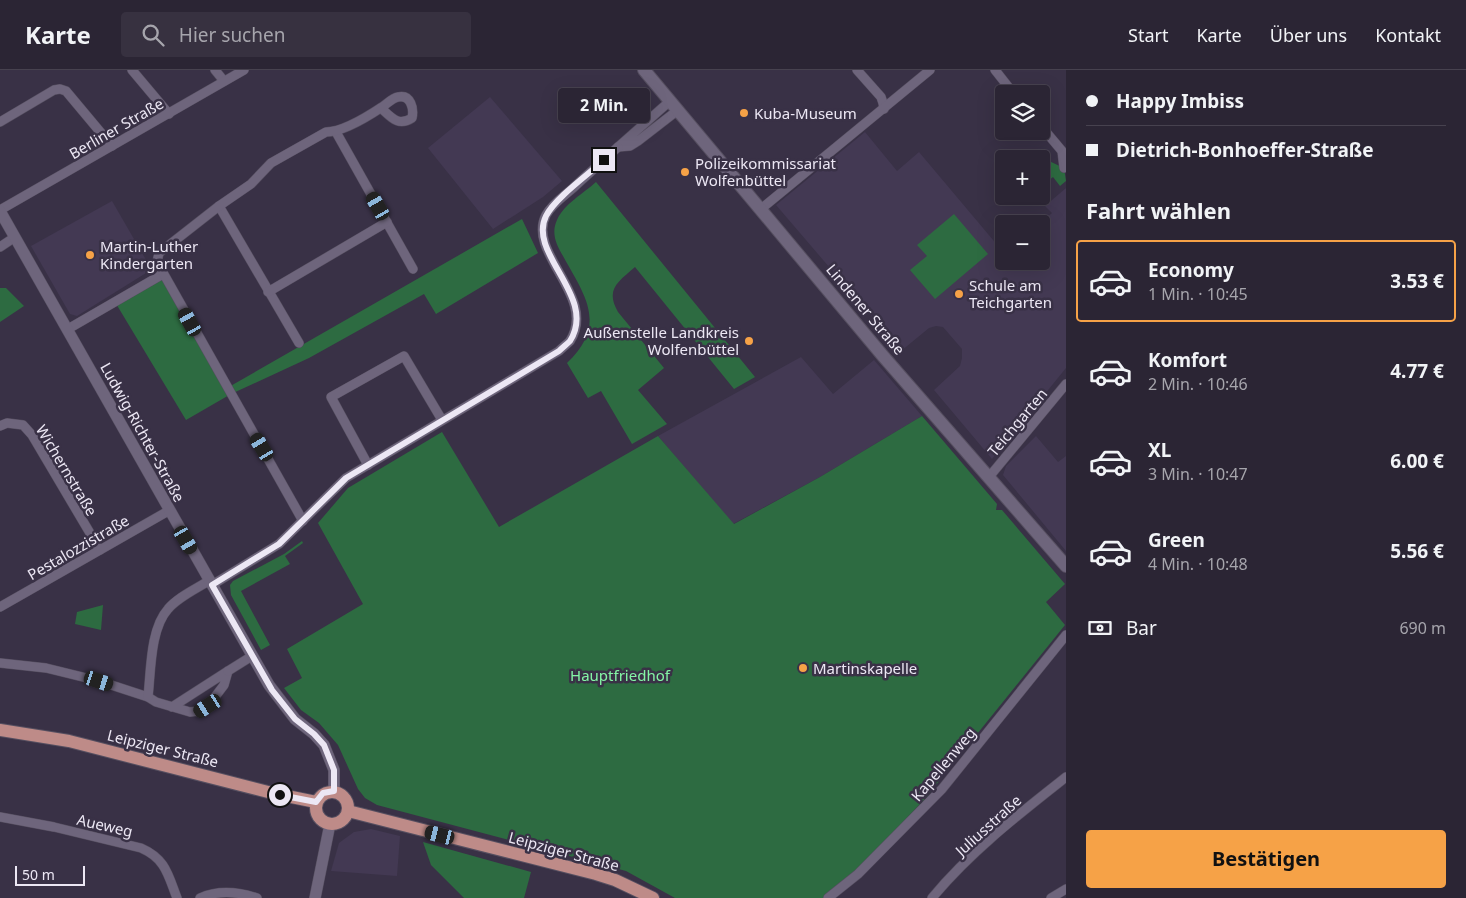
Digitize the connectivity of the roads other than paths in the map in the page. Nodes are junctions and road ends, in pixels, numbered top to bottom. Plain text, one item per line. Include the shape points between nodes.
1 (132, 70) edge
2 (214, 70) edge
3 (244, 70) edge
4 (644, 70) edge
5 (857, 70) edge
6 (930, 70) edge
7 (995, 70) edge
8 (224, 82) junction
9 (1007, 85) edge
10 (674, 106) junction
11 (381, 108) dead end
12 (884, 109) junction
13 (169, 114) junction
14 (0, 122) edge
15 (336, 132) junction
16 (1050, 137) edge
17 (112, 146) junction
18 (1064, 168) dead end
19 (219, 206) junction
20 (761, 209) junction
21 (0, 210) edge
22 (388, 222) junction
23 (15, 238) junction
24 (0, 247) edge
25 (413, 269) dead end
26 (163, 274) junction
27 (268, 292) junction
28 (68, 329) junction
29 (299, 343) dead end
30 (1066, 384) edge
31 (442, 420) junction
32 (0, 426) edge
33 (368, 465) junction
34 (989, 477) junction
35 (170, 510) junction
36 (303, 521) junction
37 (100, 550) junction
38 (1066, 566) edge
39 (211, 583) junction
40 (0, 607) edge
41 (1066, 635) edge
42 (252, 656) junction
43 (0, 663) edge
44 (228, 671) junction
45 (148, 697) junction
46 (172, 707) junction
47 (0, 730) edge
48 (1066, 777) edge
49 (334, 791) junction
50 (316, 802) junction
51 (348, 811) junction
52 (0, 817) edge
53 (330, 824) junction
54 (1066, 889) edge
55 (217, 896) edge
56 (177, 898) edge
57 (200, 898) edge
58 (257, 898) edge
59 (315, 898) edge
60 (653, 898) edge
61 (828, 898) edge
62 (932, 898) edge
63 (1051, 898) edge

1 - 13 street
2 - 8 street
3 - 8 street, Berliner Straße
4 - 10 main road, Lindener Straße
5 - 12 street via 881,97
6 - 12 street
7 - 9 street
8 - 13 street, Berliner Straße
10 - 20 main road, Lindener Straße
10 - 31 street via 618,147 546,216 543,228 548,252 573,298 576,312 570,340 559,351
11 - 15 street
12 - 20 street
13 - 17 street, Berliner Straße
14 - 17 street via 60,89
15 - 19 street via 326,132 271,163 251,184
15 - 22 street
16 - 18 street via 1062,151
17 - 21 street, Berliner Straße
19 - 26 street via 160,253 157,262
19 - 27 street
20 - 34 main road, Lindener Straße
21 - 23 street, Ludwig-Richter-Straße
22 - 25 street
22 - 27 street
23 - 24 street
23 - 28 street, Ludwig-Richter-Straße
26 - 28 street
26 - 36 street
27 - 29 street
28 - 35 street, Ludwig-Richter-Straße
30 - 34 street, Teichgarten
31 - 33 street
31 - 33 street via 404,356 331,397
32 - 37 street, Wichernstraße via 7,423 23,425 32,435
33 - 36 street via 336,486
34 - 38 main road, Lindener Straße
35 - 37 street, Pestalozzistraße
35 - 39 street, Ludwig-Richter-Straße
36 - 39 street via 279,544
37 - 40 street, Pestalozzistraße
39 - 42 street, Ludwig-Richter-Straße
39 - 45 street via 176,601 166,610 154,639
41 - 61 street, Kapellenweg via 942,789 858,874
42 - 44 street
42 - 49 street, Ludwig-Richter-Straße via 272,690 295,719 324,745 334,770
43 - 45 street via 46,668
44 - 46 street
44 - 46 street via 224,684 208,706 190,712
45 - 46 street
47 - 50 main road, Leipziger Straße via 69,741
48 - 62 street, Juliusstraße via 979,850
49 - 50 main road via 323,793
49 - 51 main road via 346,800
50 - 53 main road via 318,816
51 - 53 main road via 342,821
51 - 60 main road, Leipziger Straße via 600,876
52 - 56 street, Aueweg via 141,848 154,854 164,865
53 - 59 street
54 - 63 street
55 - 57 street
55 - 58 street via 232,893

